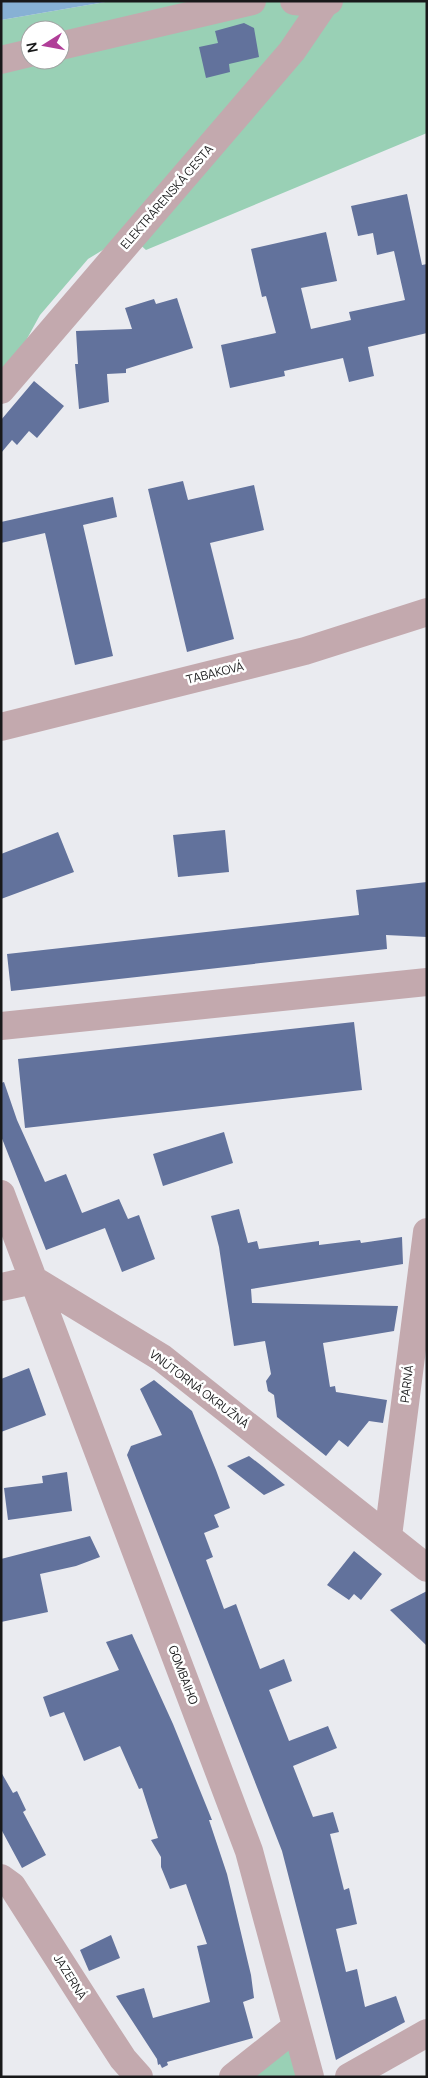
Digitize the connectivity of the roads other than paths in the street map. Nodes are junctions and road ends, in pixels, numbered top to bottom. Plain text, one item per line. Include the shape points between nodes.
1 (252, 1) edge
2 (294, 1) edge
3 (326, 3) edge
4 (70, 44) edge
5 (20, 55) edge
6 (1, 60) edge
7 (1, 390) edge
8 (427, 612) edge
9 (1, 727) edge
10 (427, 982) edge
11 (1, 1026) edge
12 (1, 1194) edge
13 (427, 1232) edge
14 (34, 1280) junction
15 (1, 1287) edge
16 (388, 1536) junction
17 (427, 1568) edge
18 (1, 1878) edge
19 (296, 2027) junction
20 (427, 2033) edge
21 (139, 2077) edge
22 (233, 2077) edge
23 (310, 2077) edge
24 (349, 2077) edge

1 - 4 street
2 - 3 street
3 - 7 street, ELEKTRÁRENSKÁ CESTA via 292,51
5 - 6 street
8 - 9 street, TABAKOVÁ via 305,651
10 - 11 street
12 - 14 street
13 - 16 street, PARNÁ
14 - 15 street
14 - 16 street, VNÚTORNÁ OKRUŽNÁ via 162,1358
14 - 19 street, GOMBAIHO via 249,1851
16 - 17 street, VNÚTORNÁ OKRUŽNÁ
18 - 21 street, JAZERNÁ via 12,1886 107,2035
19 - 22 street
19 - 23 street, GOMBAIHO
20 - 24 street

